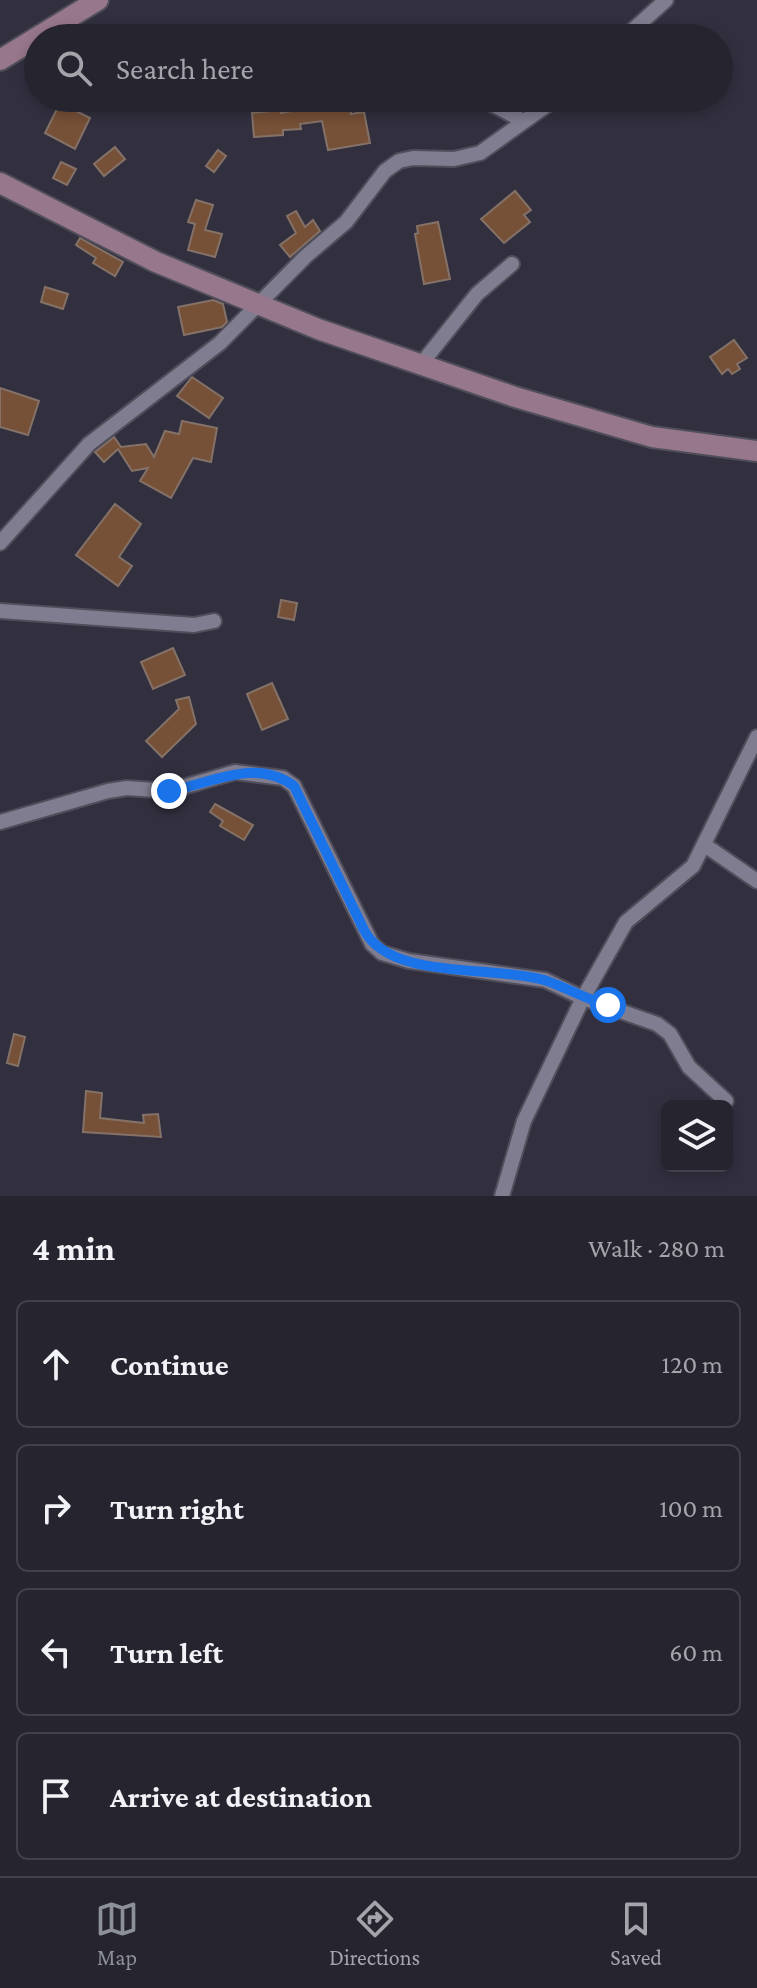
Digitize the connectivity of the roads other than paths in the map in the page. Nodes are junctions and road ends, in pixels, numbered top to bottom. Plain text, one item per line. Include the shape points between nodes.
1 (98, 0) edge
2 (666, 0) edge
3 (59, 24) edge
4 (639, 24) edge
5 (24, 45) edge
6 (0, 60) edge
7 (507, 112) edge
8 (536, 112) edge
9 (523, 121) junction
10 (0, 183) edge
11 (512, 264) dead end
12 (256, 306) junction
13 (422, 363) junction
14 (757, 451) edge
15 (0, 543) edge
16 (0, 611) edge
17 (214, 621) dead end
18 (757, 737) edge
19 (0, 822) edge
20 (706, 846) junction
21 (757, 881) edge
22 (583, 998) junction
23 (725, 1100) edge
24 (502, 1196) edge

1 - 3 street
2 - 4 street
5 - 6 street
7 - 9 street
8 - 9 street
9 - 12 street via 468,157 399,161 385,171 346,222
10 - 12 street via 129,250
11 - 13 street via 477,294
12 - 13 street
12 - 15 street via 220,343 89,444
13 - 14 street via 652,437
16 - 17 street via 194,625
18 - 20 street
19 - 22 street via 118,790 169,791 235,772 283,778 294,786 364,930 382,953 445,968 545,980
20 - 21 street
20 - 22 street via 693,866 626,922
22 - 23 street via 657,1024 670,1034 689,1067
22 - 24 street via 524,1121

